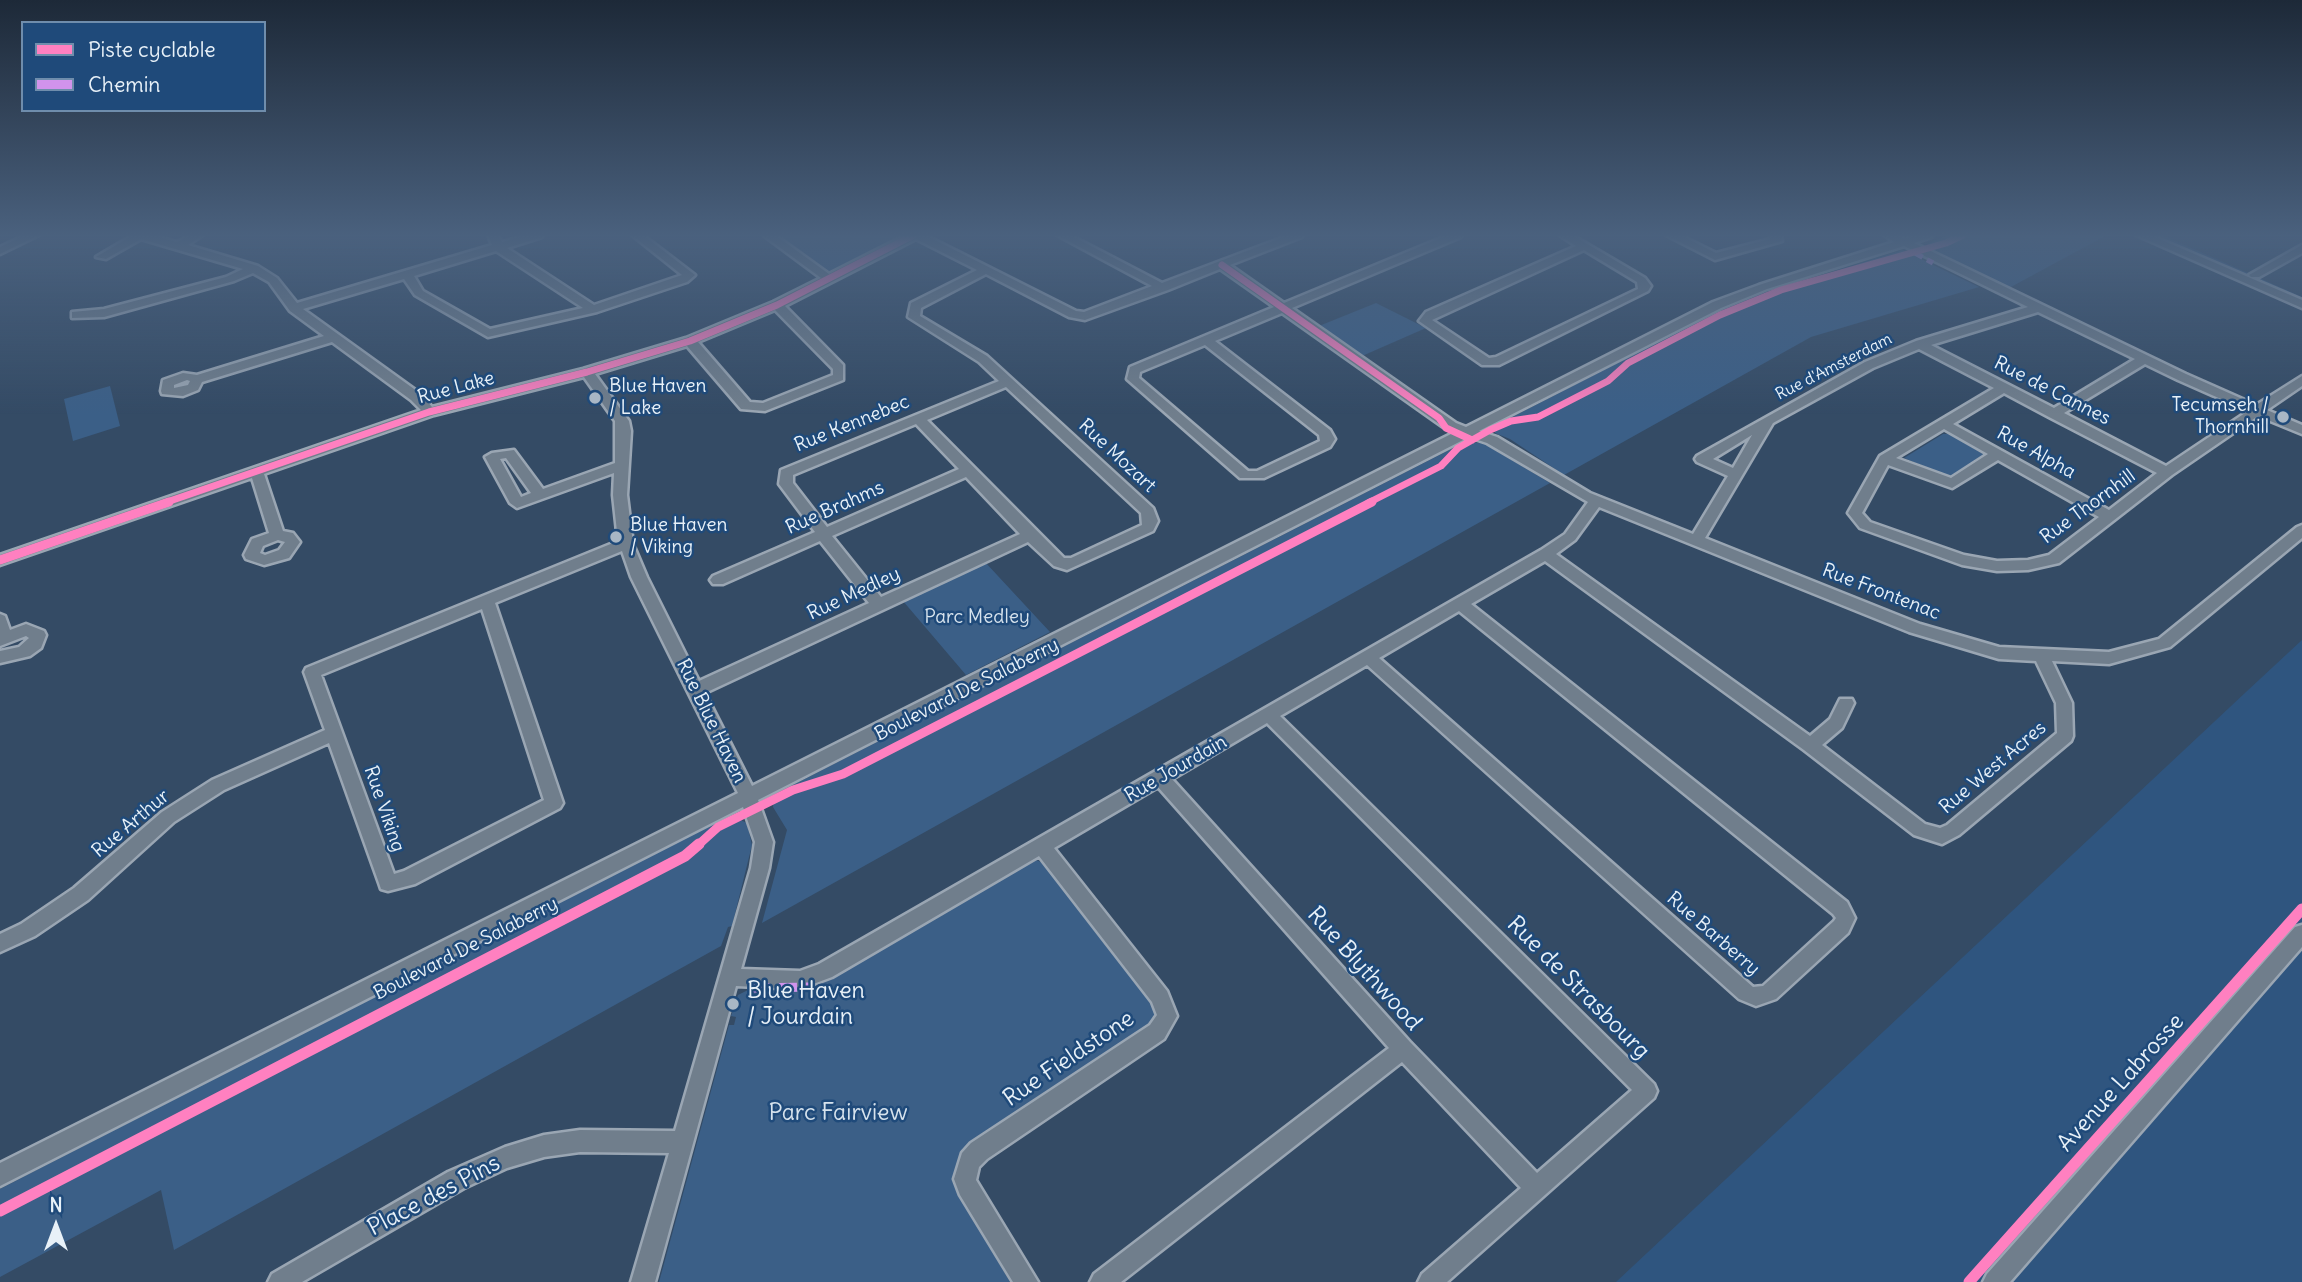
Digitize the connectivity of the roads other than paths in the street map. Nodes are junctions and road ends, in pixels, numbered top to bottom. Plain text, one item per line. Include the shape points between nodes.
1 (171, 295) edge
2 (285, 295) edge
3 (336, 295) edge
4 (422, 295) edge
5 (573, 295) edge
6 (637, 295) edge
7 (796, 295) edge
8 (937, 295) edge
9 (1035, 295) edge
10 (1145, 295) edge
11 (1264, 295) edge
12 (1314, 295) edge
13 (1475, 295) edge
14 (1634, 295) edge
15 (1740, 295) edge
16 (2010, 295) edge
17 (2281, 295) edge
18 (2302, 304) edge
19 (777, 305) junction
20 (294, 307) junction
21 (1282, 308) junction
22 (2037, 308) junction
23 (593, 309) junction
24 (76, 315) dead end
25 (334, 337) junction
26 (1206, 340) junction
27 (690, 341) junction
28 (1920, 344) junction
29 (2144, 359) junction
30 (587, 372) junction
31 (197, 379) dead end
32 (2302, 380) edge
33 (1007, 382) junction
34 (2004, 387) junction
35 (2256, 411) junction
36 (429, 412) junction
37 (2054, 414) junction
38 (918, 418) junction
39 (1768, 420) junction
40 (1944, 424) junction
41 (2302, 430) edge
42 (1468, 431) junction
43 (1998, 454) junction
44 (1885, 459) junction
45 (622, 465) junction
46 (256, 470) junction
47 (967, 471) junction
48 (2167, 472) junction
49 (1737, 475) junction
50 (540, 495) dead end
51 (1596, 501) junction
52 (2109, 516) junction
53 (2302, 530) edge
54 (824, 534) junction
55 (277, 535) dead end
56 (1030, 536) junction
57 (1697, 540) junction
58 (626, 544) junction
59 (1546, 554) junction
60 (0, 560) edge
61 (718, 580) dead end
62 (486, 602) junction
63 (1460, 604) junction
64 (879, 605) junction
65 (0, 620) edge
66 (2, 638) edge
67 (0, 657) edge
68 (1368, 657) junction
69 (2042, 657) junction
70 (695, 690) junction
71 (1846, 703) dead end
72 (1269, 715) junction
73 (335, 733) junction
74 (1810, 745) junction
75 (1160, 778) junction
76 (748, 796) junction
77 (1042, 846) junction
78 (2302, 933) edge
79 (0, 943) edge
80 (729, 977) junction
81 (1403, 1049) junction
82 (682, 1143) junction
83 (0, 1175) edge
84 (1537, 1189) junction
85 (280, 1282) edge
86 (643, 1282) edge
87 (1026, 1282) edge
88 (1102, 1282) edge
89 (1430, 1282) edge
90 (1995, 1282) edge

1 - 24 street via 104,313
2 - 20 street
3 - 20 street
4 - 23 street via 488,333
5 - 23 street
6 - 23 street
7 - 19 street, Rue Lake
8 - 33 street, Rue Mozart via 915,306 914,317 983,359
9 - 10 street via 1085,316
11 - 21 street, Rue Frontenac
12 - 21 street
13 - 14 street via 1425,321 1486,362 1499,361
15 - 42 street, Boulevard De Salaberry
16 - 22 street
17 - 18 street
19 - 27 street, Rue Lake
19 - 27 street via 839,368 839,377 765,407 746,406
20 - 25 street
21 - 26 street
21 - 42 street, Rue Frontenac via 1451,426
22 - 28 street, Rue d'Amsterdam
22 - 29 street
25 - 31 street
25 - 36 street via 416,397
26 - 26 street via 1134,370 1133,379 1245,475 1259,475 1325,443 1325,433
27 - 30 street, Rue Lake
28 - 34 street, Rue de Cannes
28 - 39 street, Rue d'Amsterdam via 1869,365
29 - 35 street
29 - 37 street
30 - 36 street, Rue Lake
30 - 45 street, Rue Blue Haven via 622,421
32 - 35 street, Rue Thornhill
33 - 38 street, Rue Kennebec
33 - 56 street, Rue Mozart via 1148,512 1151,521 1148,528 1067,565
34 - 37 street, Rue de Cannes
34 - 40 street
35 - 41 street
35 - 48 street, Rue Thornhill
36 - 46 street, Rue Lake
37 - 48 street, Rue de Cannes
38 - 47 street, Rue Mozart
38 - 54 street, Rue Kennebec via 786,473 786,484
39 - 49 street, Rue d'Amsterdam
39 - 49 street, Rue d'Amsterdam via 1702,459
40 - 43 street, Rue Alpha
40 - 44 street
42 - 51 street, Rue Frontenac via 1492,440
42 - 76 street, Boulevard De Salaberry
43 - 44 street via 1952,483
43 - 52 street, Rue Alpha
44 - 52 street, Rue Thornhill via 1855,513 1858,519 1962,560 1997,566 2054,559
45 - 50 street
45 - 58 street, Rue Blue Haven via 620,495
46 - 55 street
46 - 60 street, Rue Lake
47 - 54 street, Rue Brahms
47 - 56 street, Rue Mozart
48 - 52 street, Rue Thornhill
49 - 57 street, Rue d'Amsterdam
51 - 57 street, Rue Frontenac
51 - 59 street, Rue Jourdain via 1570,537
53 - 69 street, Rue Frontenac via 2165,643 2109,658
54 - 61 street, Rue Brahms
54 - 64 street, Rue Kennebec
56 - 64 street, Rue Medley
57 - 69 street, Rue Frontenac via 1915,628 1999,653
58 - 62 street, Rue Viking
58 - 70 street, Rue Blue Haven
59 - 63 street, Rue Jourdain
59 - 74 street, Rue West Acres
62 - 73 street, Rue Viking via 312,672
62 - 73 street, Rue Viking via 554,803 408,878 388,883
63 - 68 street, Rue Jourdain
63 - 68 street, Rue Barberry via 1840,908 1846,918 1841,928 1769,993 1756,997 1746,993
64 - 70 street, Rue Medley
65 - 66 street
66 - 67 street via 26,630 38,635 24,652
68 - 72 street, Rue Jourdain
69 - 74 street, Rue West Acres via 2064,703 2065,736 1942,836 1920,830
70 - 76 street, Rue Blue Haven
71 - 74 street via 1836,723
72 - 75 street, Rue Jourdain
72 - 84 street, Rue de Strasbourg via 1647,1091
73 - 79 street, Rue Arthur via 218,785 168,817 81,894
75 - 77 street, Rue Jourdain
75 - 81 street, Rue Blythwood
76 - 80 street, Rue Blue Haven via 762,829 764,850
76 - 83 street, Boulevard De Salaberry
77 - 80 street, Rue Jourdain via 810,978
77 - 87 street, Rue Fieldstone via 1160,997 1167,1013 1157,1032 970,1161 965,1179 968,1187
78 - 90 street, Avenue Labrosse
80 - 82 street, Rue Blue Haven
81 - 84 street, Rue Blythwood
81 - 88 street
82 - 85 street, Place des Pins via 580,1141 505,1158 456,1180
82 - 86 street, Rue Blue Haven
84 - 89 street, Rue de Strasbourg

